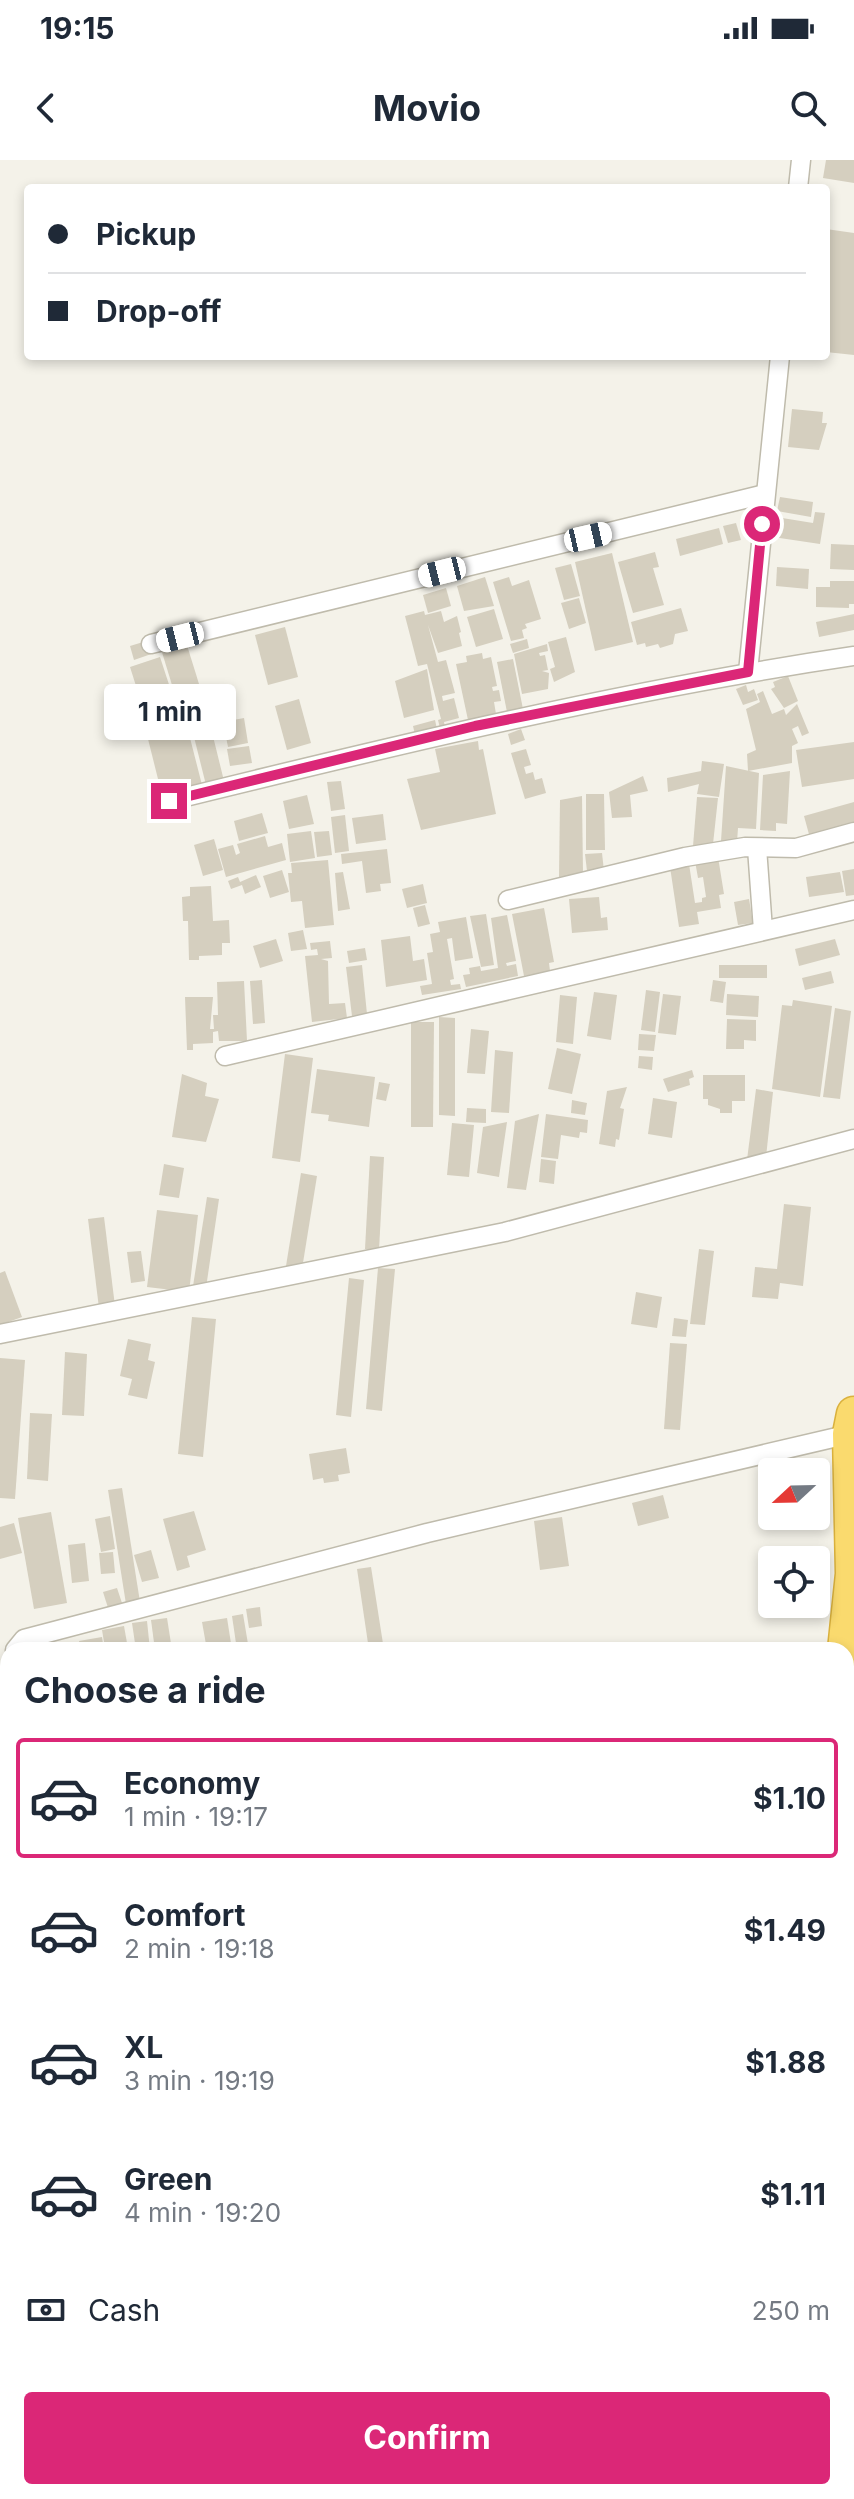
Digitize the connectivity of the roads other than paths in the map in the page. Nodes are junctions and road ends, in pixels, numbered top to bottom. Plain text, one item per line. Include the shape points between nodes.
1 (801, 160) edge
2 (798, 184) edge
3 (780, 360) edge
4 (765, 494) junction
5 (151, 644) dead end
6 (854, 656) edge
7 (748, 672) junction
8 (169, 801) dead end
9 (854, 832) edge
10 (757, 848) junction
11 (508, 900) dead end
12 (854, 910) edge
13 (763, 930) junction
14 (225, 1056) dead end
15 (854, 1139) edge
16 (0, 1334) edge
17 (852, 1424) edge
18 (22, 1642) edge
19 (846, 1642) edge

1 - 2 street
3 - 4 street
4 - 5 street
4 - 7 street
6 - 7 street
7 - 8 street via 475,726
9 - 10 street via 796,848
10 - 11 street via 685,857
10 - 13 street
12 - 13 street
13 - 14 street
15 - 16 street via 505,1232
17 - 18 street
17 - 19 highway via 853,1574

